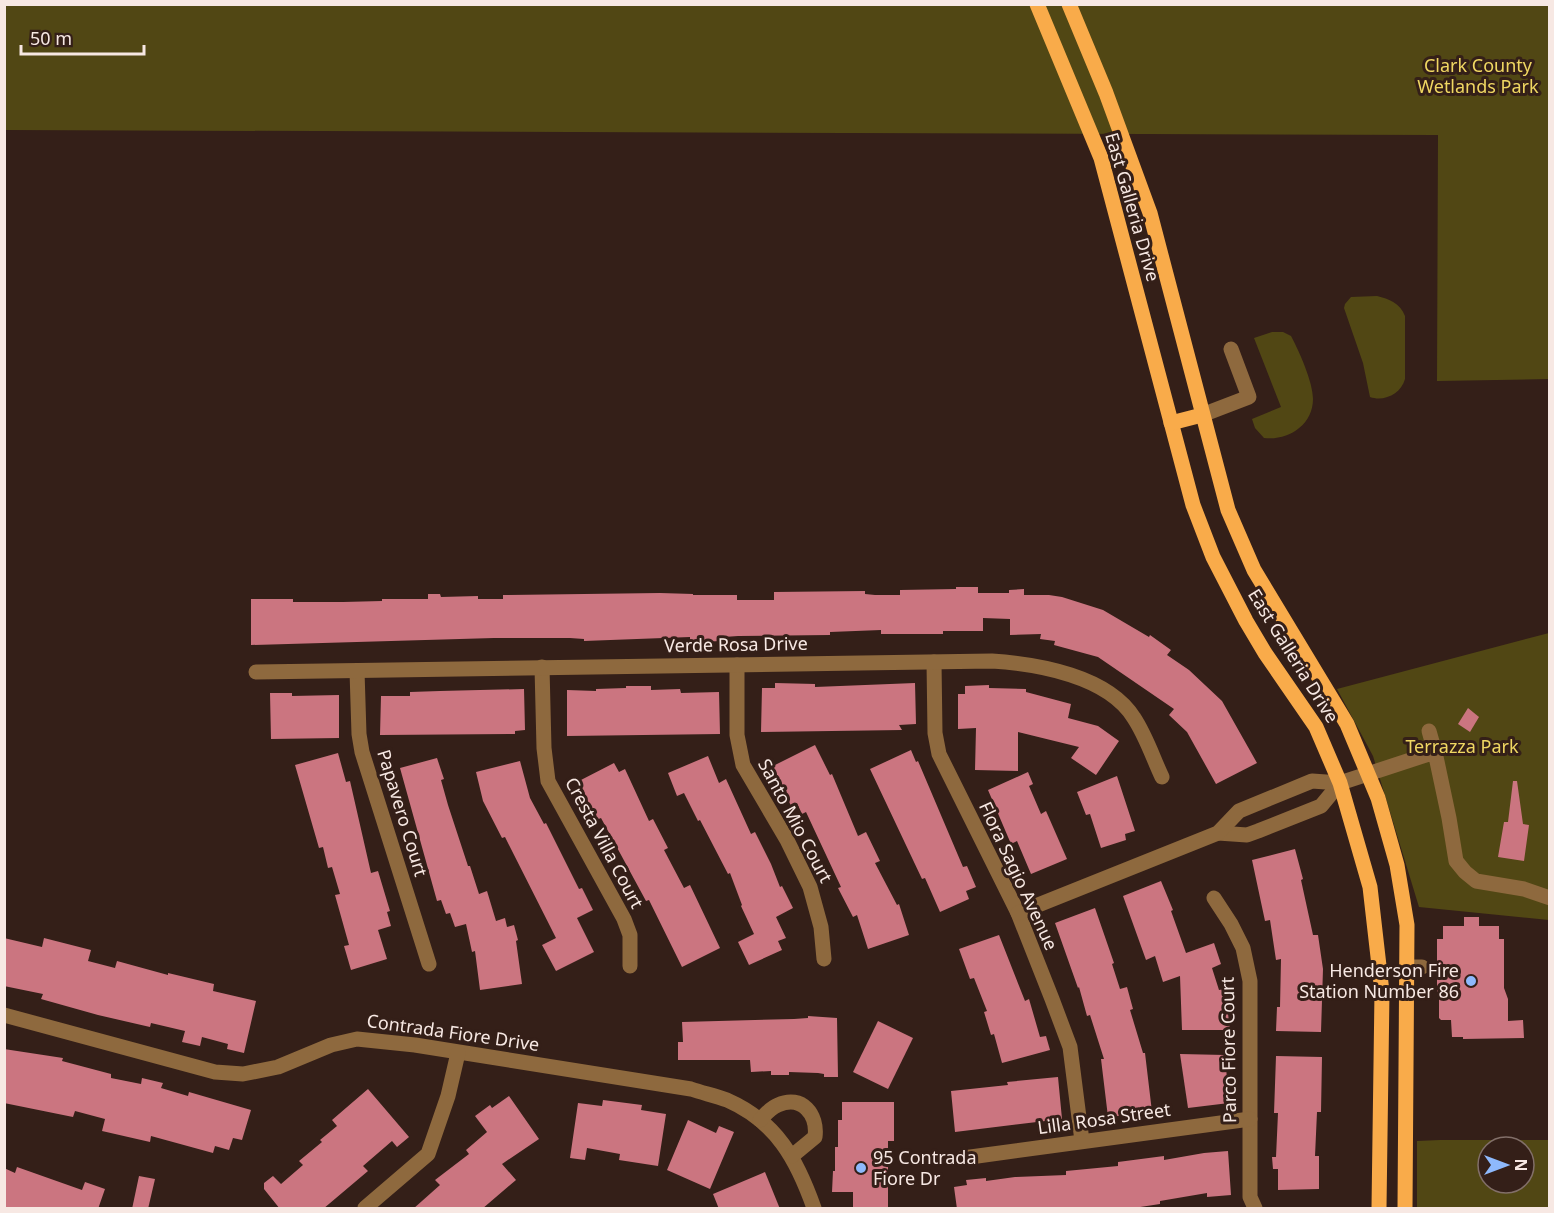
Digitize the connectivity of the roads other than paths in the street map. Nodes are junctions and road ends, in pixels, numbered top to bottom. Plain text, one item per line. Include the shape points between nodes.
1 (1037, 4) edge
2 (1069, 4) edge
3 (1230, 349) dead end
4 (1202, 415) junction
5 (1171, 423) junction
6 (934, 662) junction
7 (736, 664) junction
8 (542, 667) junction
9 (357, 671) junction
10 (256, 672) dead end
11 (1429, 731) dead end
12 (1435, 752) junction
13 (1368, 774) junction
14 (1162, 777) dead end
15 (1340, 783) junction
16 (1218, 833) junction
17 (1214, 898) dead end
18 (1550, 898) edge
19 (1018, 914) junction
20 (824, 959) dead end
21 (429, 964) dead end
22 (630, 966) dead end
23 (1379, 967) junction
24 (1414, 967) junction
25 (4, 1015) edge
26 (458, 1053) junction
27 (1250, 1119) junction
28 (760, 1120) junction
29 (1380, 1120) junction
30 (1405, 1120) junction
31 (1082, 1141) junction
32 (792, 1156) junction
33 (963, 1158) dead end
34 (366, 1209) edge
35 (814, 1209) edge
36 (1256, 1209) edge
37 (1379, 1209) edge
38 (1405, 1209) edge

1 - 5 main road, East Galleria Drive via 1101,158
2 - 4 main road, East Galleria Drive via 1149,213
3 - 4 street via 1249,397
4 - 5 main road
4 - 13 main road, East Galleria Drive via 1228,510 1254,570 1347,724
5 - 15 main road, East Galleria Drive via 1193,505 1213,557 1265,653 1316,727
6 - 7 street, Verde Rosa Drive
6 - 14 street, Verde Rosa Drive via 1025,663 1085,681 1113,696 1134,717
6 - 19 street, Flora Sagio Avenue via 939,754
7 - 8 street, Verde Rosa Drive
7 - 20 street, Santo Mio Court via 736,735 743,765 810,887 821,927
8 - 9 street, Verde Rosa Drive
8 - 22 street, Cresta Villa Court via 548,781 624,919 630,935
9 - 10 street, Verde Rosa Drive
9 - 21 street, Papavero Court via 362,752
11 - 12 street
12 - 13 street
12 - 18 street via 1456,861 1476,881
13 - 15 street
13 - 24 main road, East Galleria Drive via 1397,865
15 - 16 street via 1312,781 1248,806
15 - 16 street via 1321,806 1248,835
15 - 23 main road, East Galleria Drive via 1370,887
16 - 19 street
17 - 27 street, Parco Fiore Court via 1243,948 1250,981
19 - 31 street, Flora Sagio Avenue via 1070,1047
23 - 24 main road
23 - 29 main road, East Galleria Drive
24 - 30 main road, East Galleria Drive
25 - 26 street, Contrada Fiore Drive via 216,1072 243,1074 278,1067 331,1044 357,1039
26 - 28 street, Contrada Fiore Drive via 691,1089 726,1100
26 - 34 street via 428,1154
27 - 31 street, Lilla Rosa Street
27 - 36 street, Parco Fiore Court via 1251,1197
28 - 32 street, Contrada Fiore Drive
28 - 32 street via 771,1109 787,1102 811,1111 816,1127 814,1137
29 - 30 main road
29 - 37 main road, East Galleria Drive
30 - 38 main road, East Galleria Drive
31 - 33 street, Lilla Rosa Street
32 - 35 street, Contrada Fiore Drive

